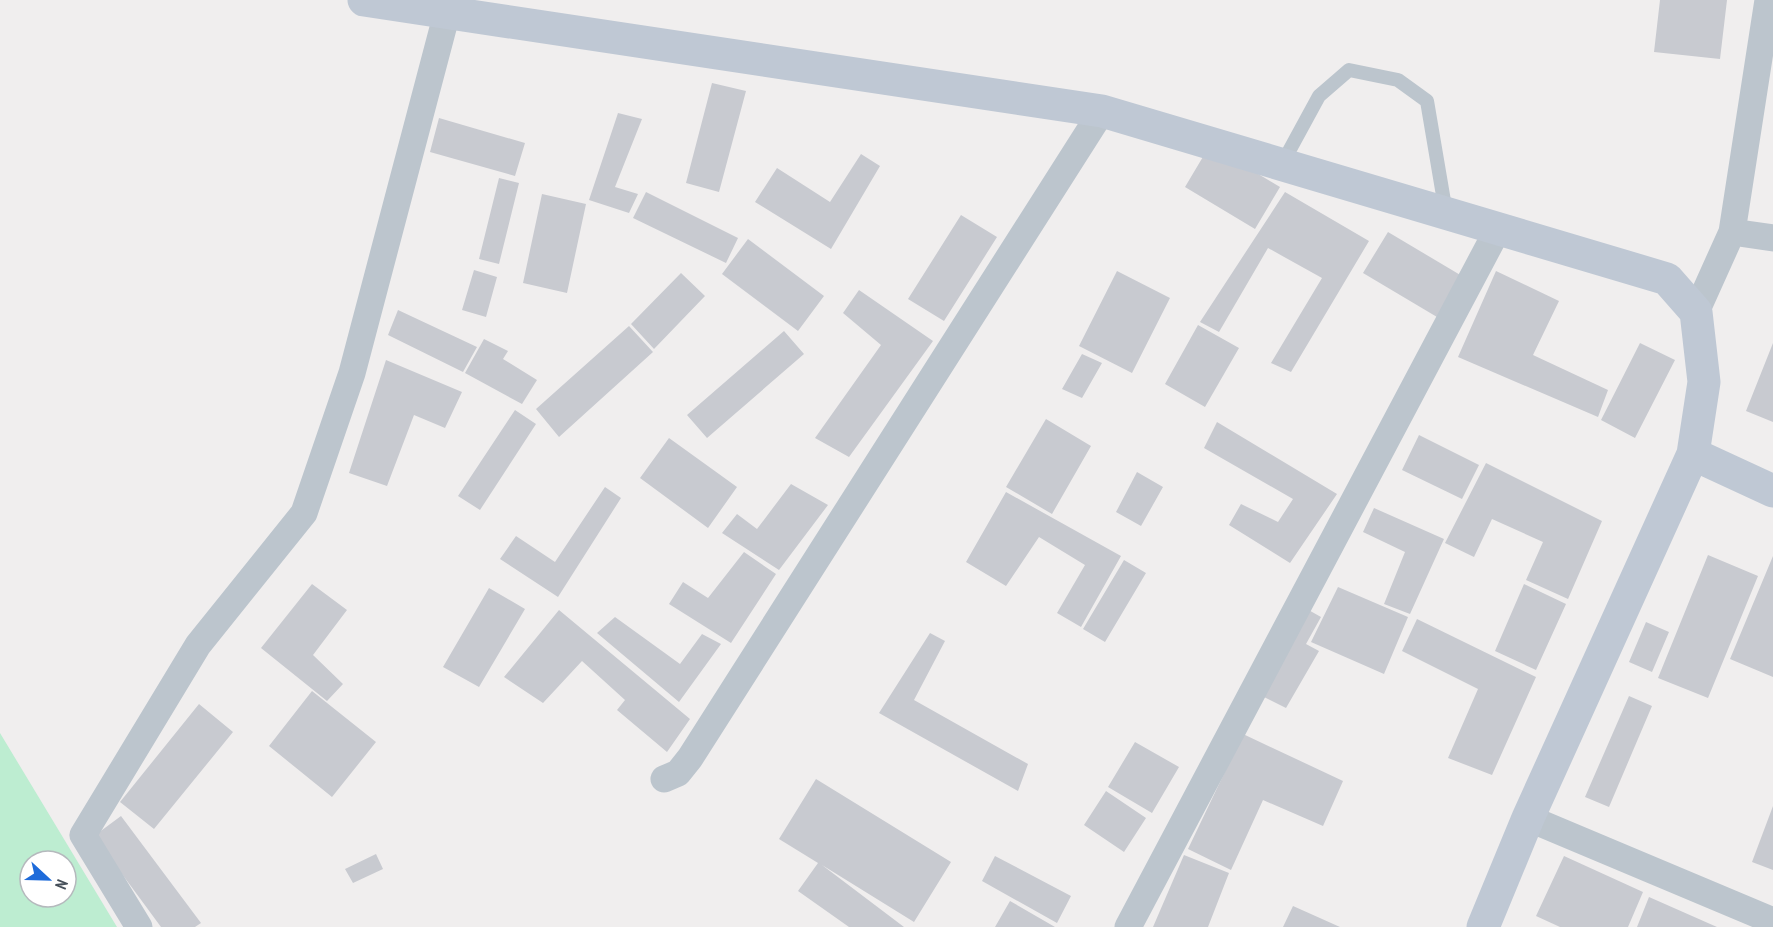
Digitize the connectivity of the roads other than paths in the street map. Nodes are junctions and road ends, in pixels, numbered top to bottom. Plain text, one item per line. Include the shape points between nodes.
1 (364, 0) edge
2 (1768, 0) edge
3 (447, 13) junction
4 (1102, 111) junction
5 (1282, 164) junction
6 (1446, 213) junction
7 (1498, 229) junction
8 (1732, 232) junction
9 (1773, 238) edge
10 (1696, 312) junction
11 (1693, 454) junction
12 (1773, 491) edge
13 (664, 779) dead end
14 (1528, 818) junction
15 (1773, 921) edge
16 (139, 927) edge
17 (1128, 927) edge
18 (1483, 927) edge

1 - 3 street
2 - 8 street
3 - 4 street
3 - 16 street via 352,373 304,513 198,645 83,835
4 - 5 street
4 - 13 street via 690,758 678,773
5 - 6 street
5 - 6 lane via 1319,96 1349,70 1398,80 1426,101
6 - 7 street
7 - 10 street via 1667,279
7 - 17 street
8 - 9 street
8 - 10 street
10 - 11 street via 1704,382
11 - 12 street
11 - 14 street
14 - 15 street
14 - 18 street

